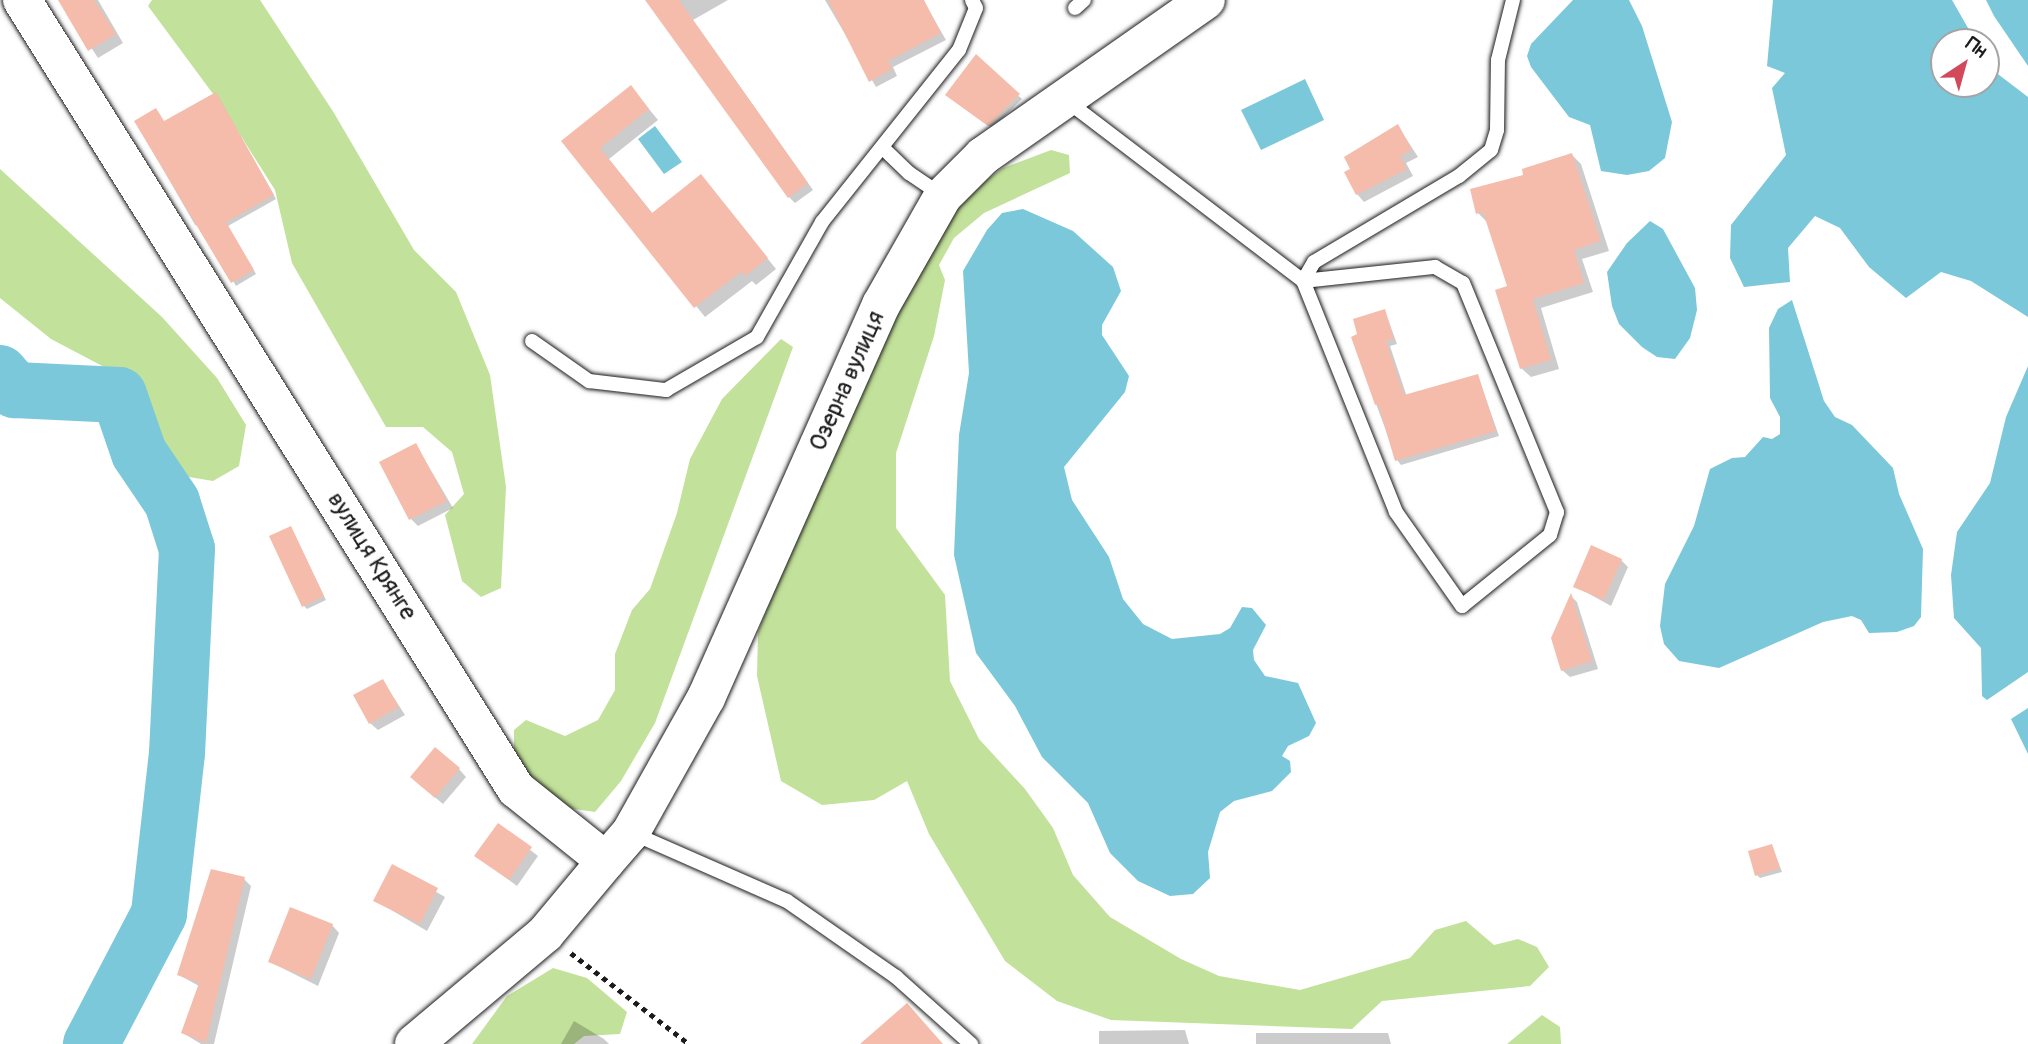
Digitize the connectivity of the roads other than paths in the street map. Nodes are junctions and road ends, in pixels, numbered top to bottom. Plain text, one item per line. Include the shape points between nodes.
1 (22, 0) edge
2 (1206, 0) edge
3 (1513, 0) edge
4 (977, 3) edge
5 (1067, 101) junction
6 (884, 149) junction
7 (943, 196) junction
8 (1303, 281) junction
9 (532, 341) dead end
10 (631, 832) junction
11 (606, 861) junction
12 (414, 1044) edge
13 (971, 1044) edge

1 - 11 street, вулиця Крянге via 516,789
2 - 5 street, Озерна вулиця
3 - 8 lane via 1498,60 1497,130 1490,150 1459,176 1314,262
4 - 6 lane via 959,50
5 - 7 street, Озерна вулиця via 983,156
5 - 8 lane
6 - 7 lane
6 - 9 lane via 822,222 757,337 714,364 666,390 589,381
7 - 10 street, Озерна вулиця via 881,304 706,698
8 - 8 lane via 1435,267 1463,283 1557,512 1550,535 1462,606 1396,512
10 - 11 street, Озерна вулиця
10 - 13 lane via 787,901 896,978
11 - 12 street via 545,934

